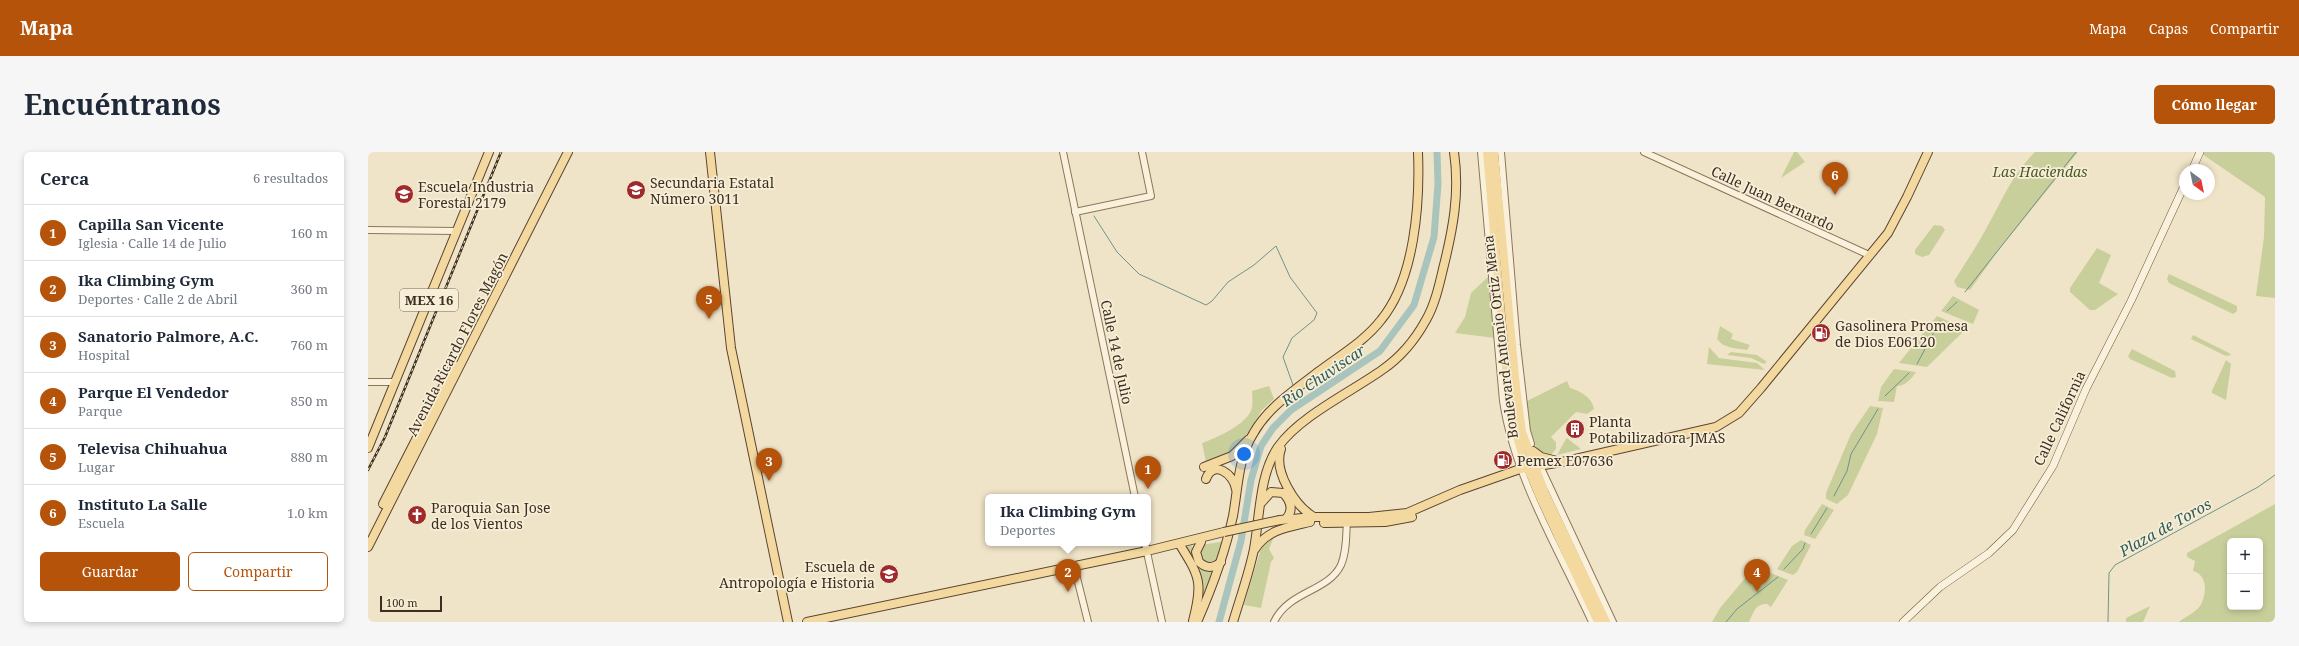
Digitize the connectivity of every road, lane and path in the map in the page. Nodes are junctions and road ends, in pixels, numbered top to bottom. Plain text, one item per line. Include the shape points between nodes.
1 (483, 152) edge
2 (489, 152) edge
3 (562, 152) edge
4 (568, 152) edge
5 (710, 152) edge
6 (1063, 152) edge
7 (1142, 152) edge
8 (1418, 152) edge
9 (1454, 152) edge
10 (1481, 152) edge
11 (1487, 152) edge
12 (1494, 152) edge
13 (1501, 152) edge
14 (1644, 152) edge
15 (1928, 152) edge
16 (2200, 152) edge
17 (2195, 164) edge
18 (2179, 197) edge
19 (1075, 212) junction
20 (368, 230) edge
21 (454, 231) junction
22 (1869, 255) junction
23 (368, 382) edge
24 (392, 382) junction
25 (368, 433) edge
26 (1251, 436) junction
27 (1285, 438) junction
28 (368, 448) edge
29 (1533, 451) junction
30 (1562, 462) junction
31 (1204, 467) dead end
32 (1532, 468) junction
33 (1206, 479) dead end
34 (1134, 494) edge
35 (1236, 495) junction
36 (1261, 504) junction
37 (1312, 520) junction
38 (1281, 521) junction
39 (1346, 521) junction
40 (1224, 534) junction
41 (368, 535) edge
42 (1201, 542) junction
43 (1177, 545) junction
44 (368, 547) edge
45 (1146, 547) edge
46 (1253, 551) junction
47 (1221, 562) junction
48 (1074, 566) junction
49 (788, 622) edge
50 (807, 622) edge
51 (1088, 622) edge
52 (1162, 622) edge
53 (1193, 622) edge
54 (1197, 622) edge
55 (1233, 622) edge
56 (1274, 622) edge
57 (1592, 622) edge
58 (1598, 622) edge
59 (1606, 622) edge
60 (1612, 622) edge
61 (1902, 622) edge

1 - 21 main road, MEX 16
2 - 21 main road, MEX 16
3 - 41 main road, Avenida Ricardo Flores Magón
4 - 44 main road, Avenida Ricardo Flores Magón
5 - 49 main road via 731,348
6 - 19 street, Calle 14 de Julio
7 - 19 street via 1151,196
8 - 26 main road via 1418,215 1406,267 1396,298 1389,310 1372,331 1281,401 1266,415
9 - 27 main road via 1454,229 1427,320 1414,339 1393,361 1300,424
10 - 32 street via 1503,401 1510,437
11 - 32 main road, Boulevard Antonio Ortiz Mena via 1505,360 1514,426
12 - 32 main road, Boulevard Antonio Ortiz Mena via 1520,418
13 - 29 street via 1524,411
14 - 22 street, Calle Juan Bernardo
15 - 22 main road via 1898,215
16 - 17 main road
18 - 61 main road, Calle California via 2083,396 2053,466 2013,530 1989,553 1940,588
19 - 34 street, Calle 14 de Julio
20 - 21 street
21 - 24 main road, MEX 16
22 - 30 main road via 1761,388 1733,418 1716,427 1694,433
23 - 24 street
24 - 25 main road, MEX 16
24 - 28 main road, MEX 16
26 - 31 main road via 1232,456
26 - 35 main road via 1243,459
27 - 36 main road via 1268,467
27 - 37 main road via 1278,455 1281,471 1298,505
29 - 30 main road via 1542,457
29 - 32 street
30 - 32 main road
32 - 39 main road via 1460,490 1420,509
32 - 57 street
32 - 58 main road, Boulevard Antonio Ortiz Mena
32 - 59 main road, Boulevard Antonio Ortiz Mena
32 - 60 street
33 - 35 main road via 1210,472 1225,471 1233,480
35 - 47 main road
36 - 38 main road via 1271,492 1283,493 1291,512
36 - 46 main road
37 - 38 main road
37 - 39 main road
37 - 46 main road via 1276,530 1262,539
38 - 40 main road
39 - 56 street via 1345,552 1340,567 1327,580 1287,604
40 - 42 main road
40 - 43 main road
42 - 43 main road
42 - 47 main road via 1196,552 1199,562 1207,567 1213,567
43 - 45 main road
43 - 53 main road via 1199,579
45 - 48 main road
45 - 52 street
46 - 55 main road
47 - 54 main road
48 - 50 main road
48 - 51 street

